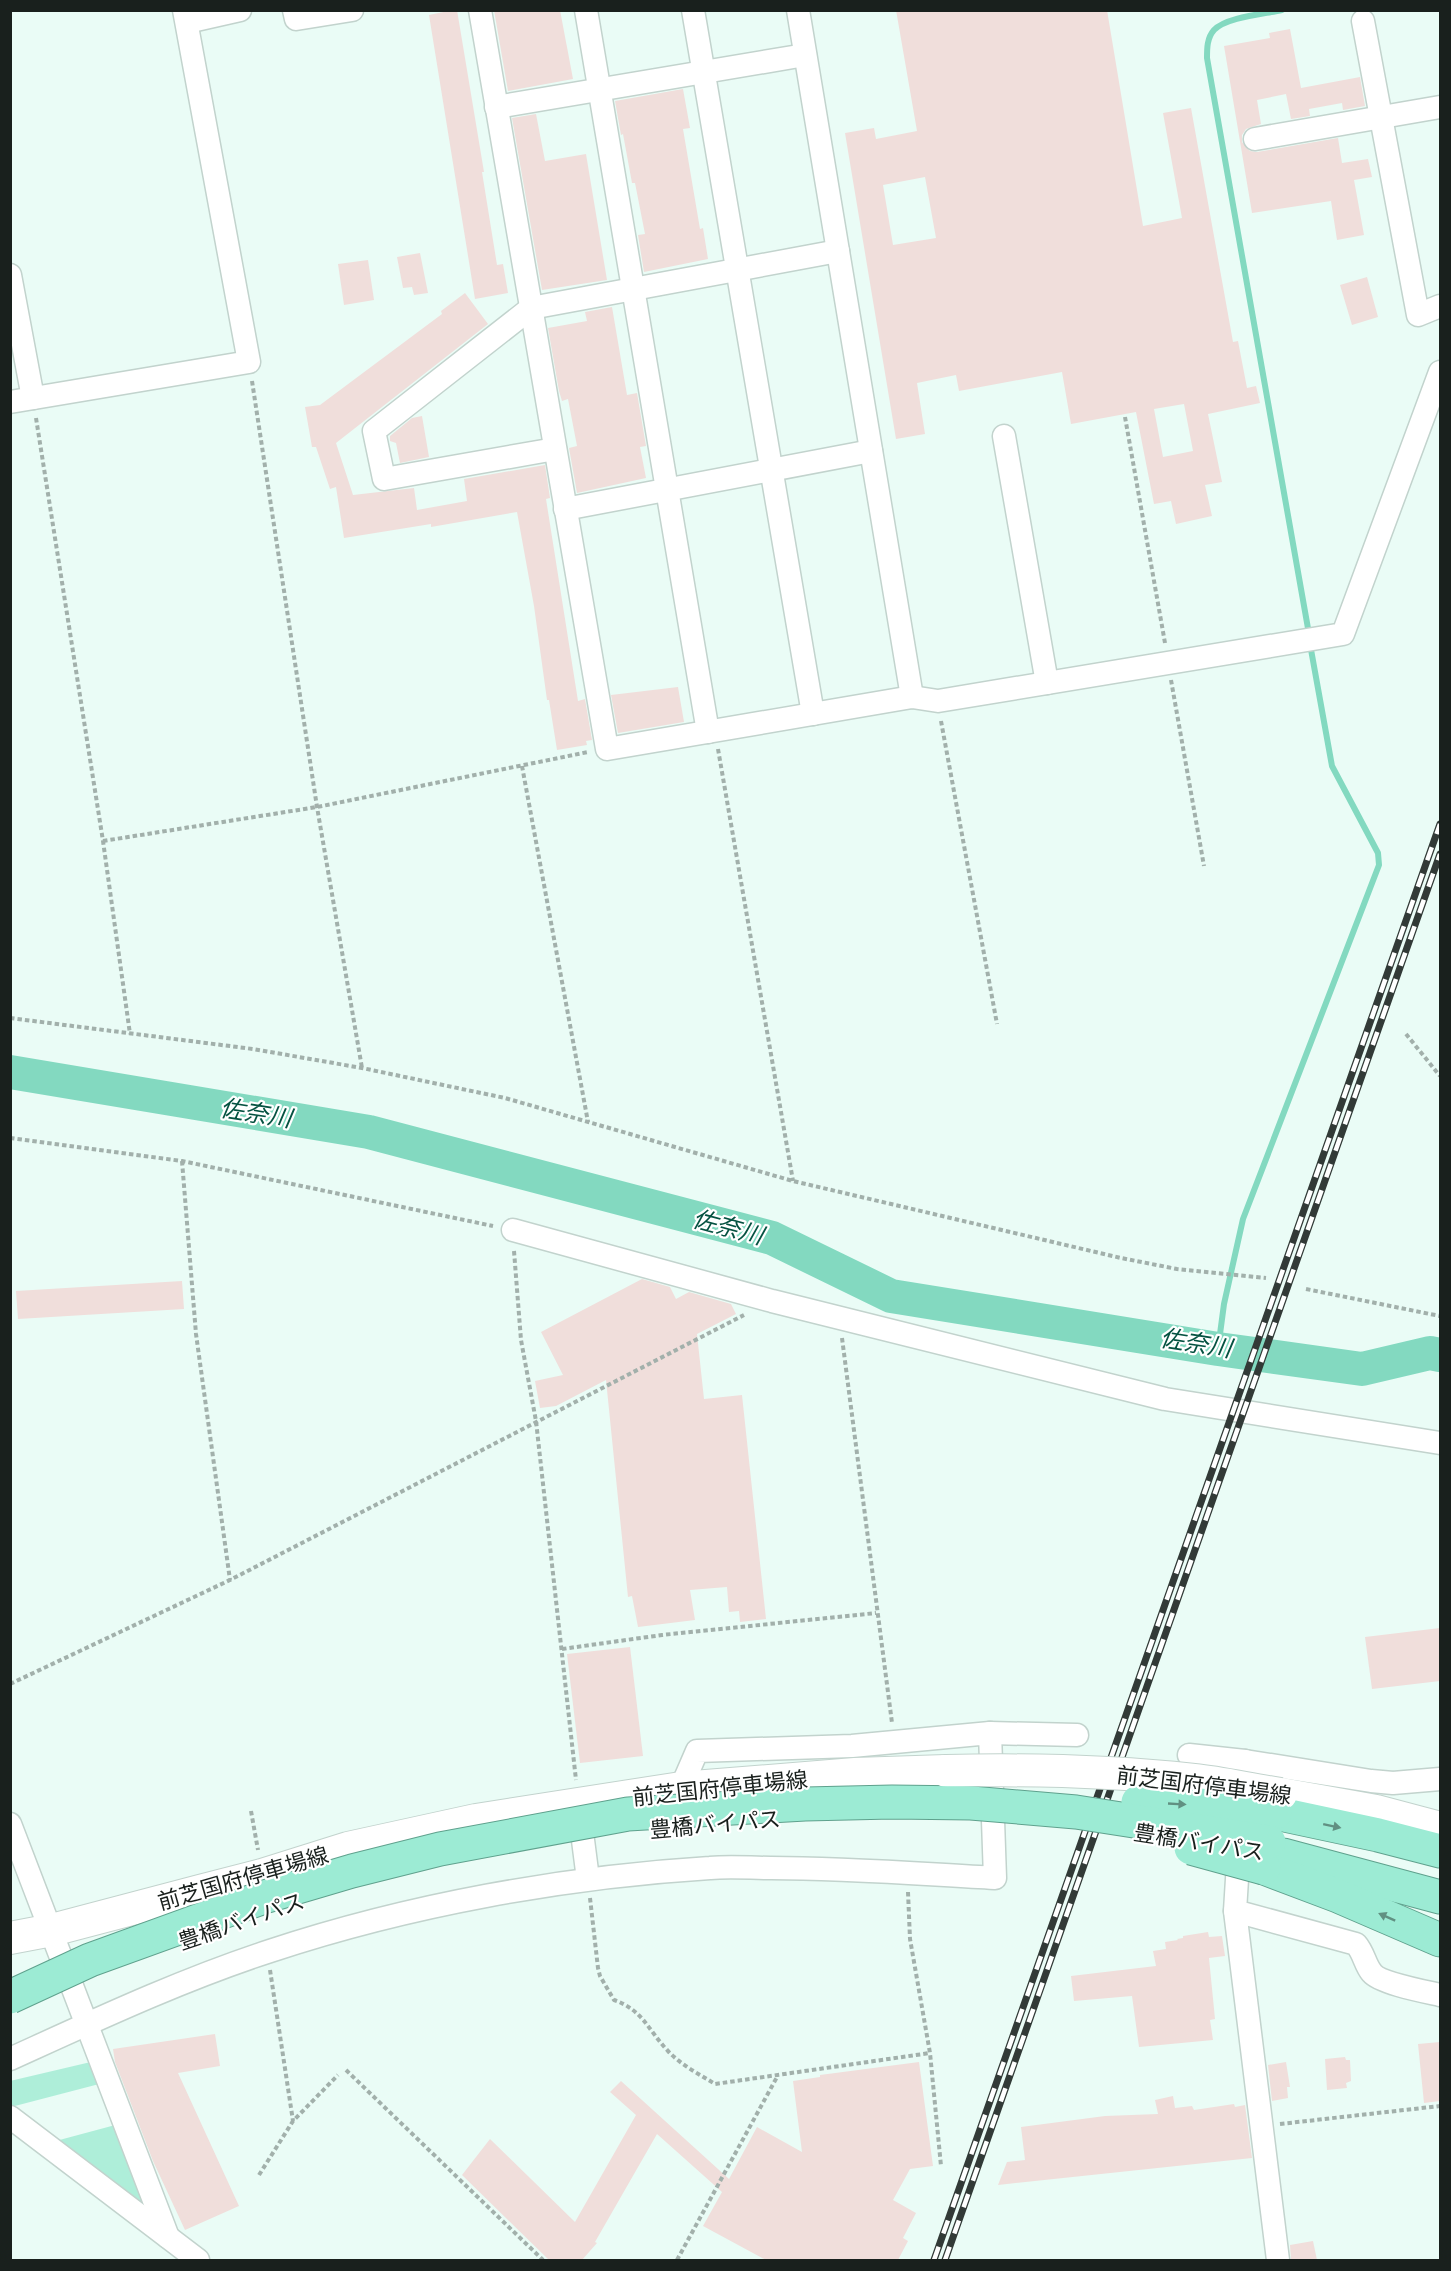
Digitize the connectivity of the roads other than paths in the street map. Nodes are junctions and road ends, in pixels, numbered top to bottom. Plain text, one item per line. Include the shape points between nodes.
1 (240, 10) edge
2 (294, 10) edge
3 (352, 10) edge
4 (480, 10) edge
5 (586, 10) edge
6 (693, 10) edge
7 (798, 10) edge
8 (185, 16) edge
9 (1363, 21) dead end
10 (805, 55) junction
11 (703, 72) junction
12 (600, 89) junction
13 (496, 107) junction
14 (1440, 107) edge
15 (1381, 117) junction
16 (1255, 139) dead end
17 (838, 251) junction
18 (737, 270) junction
19 (10, 275) edge
20 (633, 289) junction
21 (1440, 306) edge
22 (531, 308) junction
23 (1440, 372) edge
24 (33, 398) junction
25 (10, 402) edge
26 (1004, 436) dead end
27 (555, 449) junction
28 (871, 451) junction
29 (771, 470) junction
30 (667, 489) junction
31 (566, 509) junction
32 (1047, 683) junction
33 (912, 697) junction
34 (813, 714) junction
35 (711, 731) junction
36 (513, 1230) road end
37 (1440, 1443) edge
38 (990, 1733) junction
39 (1077, 1735) dead end
40 (1190, 1755) dead end
41 (1245, 1761) junction
42 (1440, 1779) edge
43 (681, 1788) junction
44 (578, 1805) junction
45 (10, 1824) edge
46 (1440, 1827) edge
47 (1271, 1834) junction
48 (1440, 1851) edge
49 (1440, 1878) edge
50 (588, 1879) junction
51 (1440, 1897) edge
52 (1235, 1911) junction
53 (52, 1930) junction
54 (10, 1938) edge
55 (1440, 1940) edge
56 (1440, 1995) edge
57 (10, 1997) edge
58 (10, 2013) edge
59 (86, 2025) junction
60 (10, 2059) edge
61 (10, 2117) edge
62 (168, 2237) junction
63 (198, 2260) edge
64 (1278, 2260) edge

1 - 8 street
2 - 3 street via 296,20
4 - 13 street
5 - 12 street
6 - 11 street
7 - 10 street
8 - 24 street via 249,362
9 - 15 street
10 - 11 street
10 - 17 street
11 - 12 street
11 - 18 street
12 - 13 street
12 - 20 street
13 - 22 street
14 - 15 street
15 - 16 street
15 - 21 street via 1418,315
17 - 18 street
17 - 28 street
18 - 20 street
18 - 29 street
19 - 24 street
20 - 22 street
20 - 30 street
22 - 27 street
22 - 27 street via 374,431 384,479
23 - 32 street via 1343,634
24 - 25 street
26 - 32 street
27 - 31 street
28 - 29 street
28 - 33 street
29 - 30 street
29 - 34 street
30 - 31 street
30 - 35 street
31 - 35 street via 607,749
32 - 33 street via 938,701
33 - 34 street
34 - 35 street
36 - 37 street via 772,1301 1165,1399
38 - 39 street
38 - 43 street via 894,1742 697,1751
38 - 50 street via 995,1878 818,1868 712,1868
40 - 41 street
41 - 42 street via 1371,1781
41 - 52 street
43 - 44 main road, 前芝国府停車場線
43 - 47 main road, 前芝国府停車場線, bridge via 855,1774 1020,1769 1110,1773 1197,1780
44 - 50 street
44 - 53 main road, 前芝国府停車場線 via 476,1820 348,1848 262,1875
45 - 53 street
46 - 47 main road, 前芝国府停車場線 via 1376,1811
47 -> 48 highway via 1378,1835
47 - 49 highway, 豊橋バイパス
47 - 51 highway, 豊橋バイパス
55 -> 47 highway via 1338,1896
57 -> 47 highway, 豊橋バイパス, bridge via 90,1960 264,1897 440,1849 628,1814 805,1804 971,1803
47 - 58 highway, 豊橋バイパス via 1134,1831 962,1815 799,1817 635,1831 436,1862 353,1884 106,1968
50 - 59 street via 443,1906 317,1936 176,1985
52 - 56 street via 1356,1944 1371,1973 1380,1979
52 - 64 street
53 - 54 main road, 前芝国府停車場線
53 - 59 street
59 - 60 street
59 - 62 street
61 - 62 street
62 - 63 street

